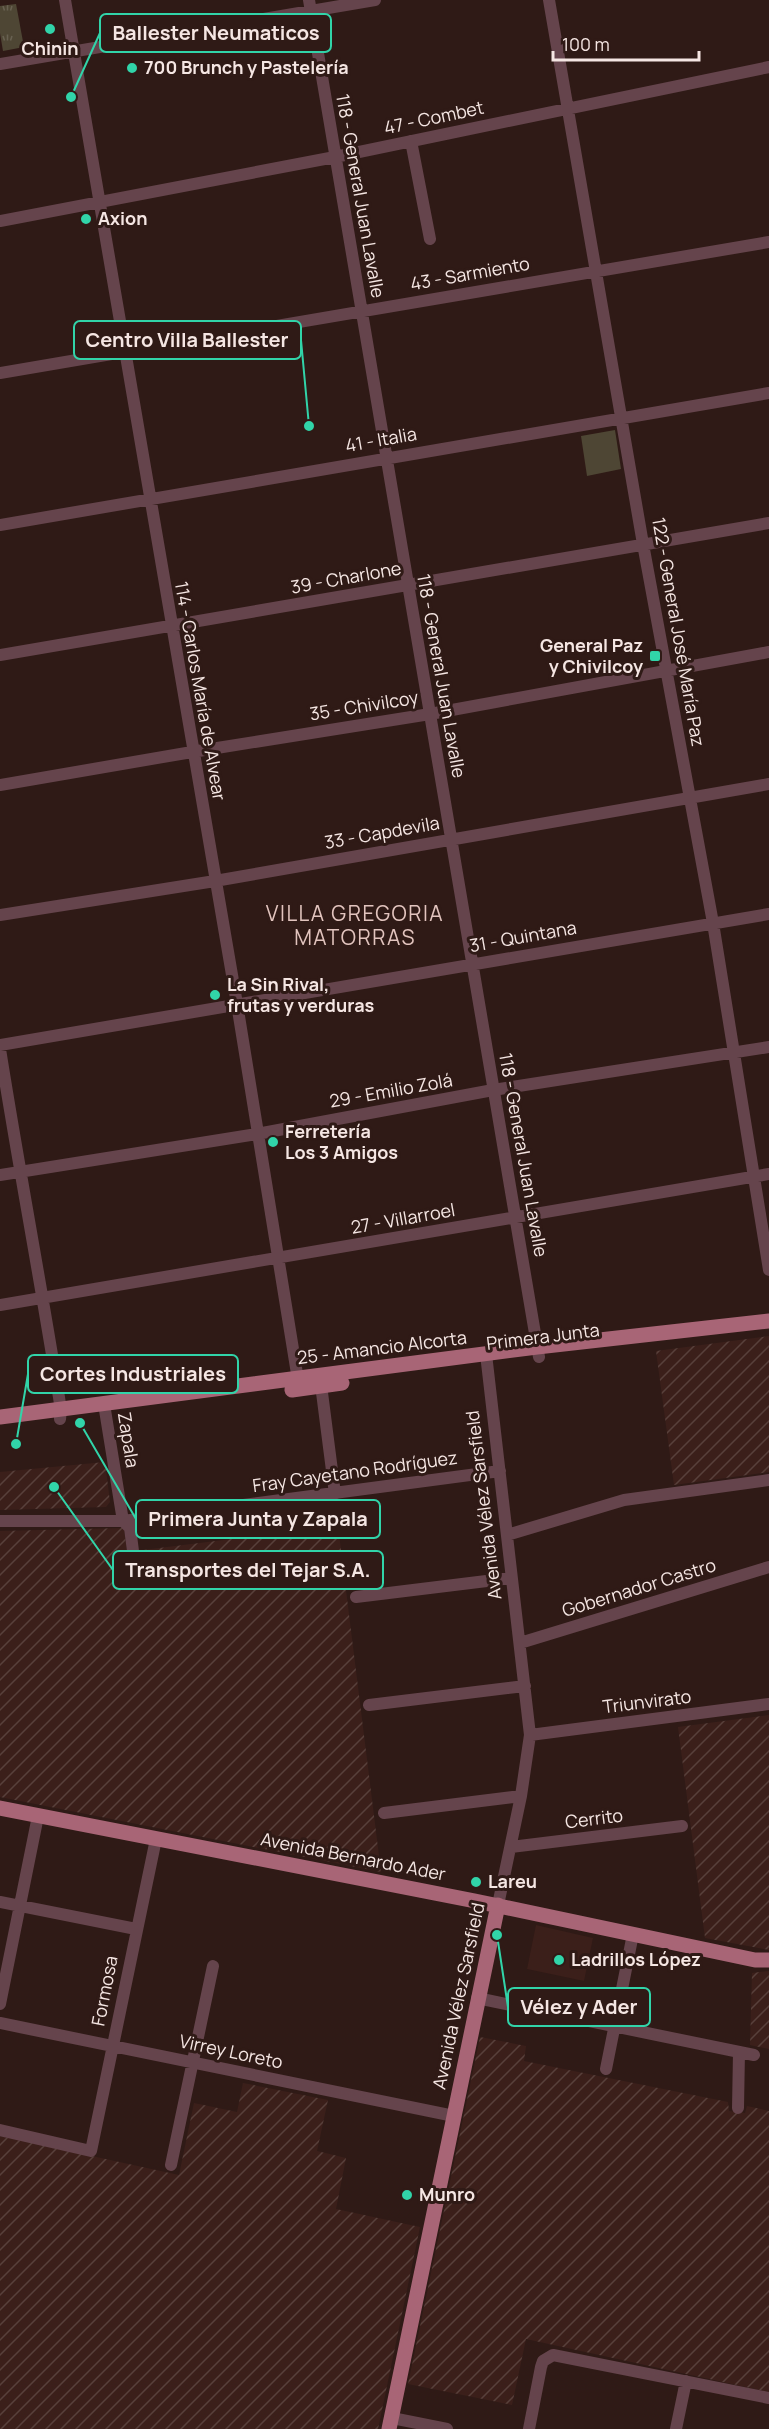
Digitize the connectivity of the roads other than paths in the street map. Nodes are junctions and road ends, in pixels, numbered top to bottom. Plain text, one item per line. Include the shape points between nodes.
1 (65, 0) edge
2 (375, 0) edge
3 (549, 0) edge
4 (310, 5) edge
5 (74, 51) junction
6 (0, 64) edge
7 (769, 67) edge
8 (568, 108) junction
9 (411, 141) junction
10 (335, 157) junction
11 (100, 203) junction
12 (0, 221) edge
13 (430, 239) dead end
14 (769, 242) edge
15 (596, 271) junction
16 (361, 311) junction
17 (125, 351) junction
18 (0, 373) edge
19 (769, 393) edge
20 (622, 418) junction
21 (386, 457) junction
22 (150, 499) junction
23 (769, 523) edge
24 (0, 525) edge
25 (643, 544) junction
26 (408, 586) junction
27 (171, 626) junction
28 (769, 652) edge
29 (0, 655) edge
30 (667, 670) junction
31 (430, 714) junction
32 (192, 752) junction
33 (769, 784) edge
34 (0, 785) edge
35 (690, 798) junction
36 (451, 839) junction
37 (215, 881) junction
38 (769, 914) edge
39 (0, 915) edge
40 (713, 923) junction
41 (472, 964) junction
42 (237, 1004) junction
43 (0, 1047) edge
44 (769, 1047) edge
45 (733, 1054) junction
46 (493, 1090) junction
47 (257, 1134) junction
48 (19, 1171) junction
49 (769, 1174) edge
50 (0, 1175) edge
51 (754, 1176) junction
52 (515, 1217) junction
53 (278, 1259) junction
54 (769, 1270) edge
55 (44, 1298) junction
56 (0, 1305) edge
57 (769, 1321) edge
58 (769, 1331) edge
59 (538, 1352) junction
60 (487, 1358) junction
61 (320, 1381) junction
62 (299, 1383) junction
63 (105, 1409) junction
64 (61, 1414) junction
65 (0, 1417) edge
66 (0, 1425) edge
67 (500, 1471) junction
68 (769, 1480) edge
69 (335, 1494) junction
70 (0, 1521) edge
71 (123, 1521) junction
72 (507, 1535) junction
73 (133, 1551) dead end
74 (769, 1567) edge
75 (512, 1578) junction
76 (356, 1597) dead end
77 (520, 1643) junction
78 (525, 1686) junction
79 (769, 1704) edge
80 (369, 1705) dead end
81 (530, 1735) junction
82 (521, 1796) junction
83 (0, 1808) edge
84 (384, 1813) dead end
85 (38, 1816) junction
86 (682, 1826) dead end
87 (156, 1839) junction
88 (511, 1847) junction
89 (0, 1902) edge
90 (498, 1905) junction
91 (20, 1906) junction
92 (136, 1929) junction
93 (633, 1934) junction
94 (769, 1960) edge
95 (213, 1966) dead end
96 (477, 1998) junction
97 (0, 2004) edge
98 (0, 2023) edge
99 (616, 2025) junction
100 (112, 2046) junction
101 (739, 2052) junction
102 (754, 2055) dead end
103 (193, 2063) junction
104 (606, 2069) dead end
105 (738, 2108) dead end
106 (454, 2116) junction
107 (0, 2130) edge
108 (171, 2165) dead end
109 (686, 2381) junction
110 (769, 2398) edge
111 (391, 2423) edge
112 (447, 2429) edge
113 (529, 2429) edge
114 (676, 2429) edge

1 - 5 street, 114 - Carlos María de Alvear
2 - 4 street
3 - 8 street, 122 - General José María Paz
4 - 5 street
4 - 10 street, 118 - General Juan Lavalle
5 - 6 street
5 - 11 street, 114 - Carlos María de Alvear
7 - 8 street, 47 - Combet
8 - 9 street, 47 - Combet
8 - 15 street, 122 - General José María Paz
9 - 10 street, 47 - Combet
9 - 13 street
10 - 11 street, 47 - Combet
10 - 16 street, 118 - General Juan Lavalle
11 - 12 street, 47 - Combet
11 - 17 street, 114 - Carlos María de Alvear
14 - 15 street, 43 - Sarmiento
15 - 16 street, 43 - Sarmiento
15 - 20 street, 122 - General José María Paz
16 - 17 street, 43 - Sarmiento
16 - 21 street, 118 - General Juan Lavalle
17 - 18 street, 43 - Sarmiento
17 - 22 street, 114 - Carlos María de Alvear
19 - 20 street, 41 - Italia
20 - 21 street, 41 - Italia
20 - 25 street, 122 - General José María Paz
21 - 22 street, 41 - Italia
21 - 26 street, 118 - General Juan Lavalle
22 - 24 street, 41 - Italia
22 - 27 street, 114 - Carlos María de Alvear
23 - 25 street, 39 - Charlone
25 - 26 street, 39 - Charlone
25 - 30 street, 122 - General José María Paz
26 - 27 street, 39 - Charlone
26 - 31 street, 118 - General Juan Lavalle
27 - 29 street, 39 - Charlone
27 - 32 street, 114 - Carlos María de Alvear
28 - 30 street, 35 - Chivilcoy
30 - 31 street, 35 - Chivilcoy
30 - 35 street, 122 - General José María Paz
31 - 32 street, 35 - Chivilcoy
31 - 36 street, 118 - General Juan Lavalle
32 - 34 street, 35 - Chivilcoy
32 - 37 street, 114 - Carlos María de Alvear
33 - 35 street, 33 - Capdevila
35 - 36 street, 33 - Capdevila
35 - 40 street, 122 - General José María Paz
36 - 37 street, 33 - Capdevila
36 - 41 street, 118 - General Juan Lavalle
37 - 39 street, 33 - Capdevila
37 - 42 street, 114 - Carlos María de Alvear
38 - 40 street, 31 - Quintana
40 - 41 street, 31 - Quintana
40 - 45 street, 122 - General José María Paz
41 - 42 street, 31 - Quintana
41 - 46 street, 118 - General Juan Lavalle
42 - 43 street, 31 - Quintana
42 - 47 street, 114 - Carlos María de Alvear
43 - 48 street
44 - 45 street, 29 - Emilio Zolá
45 - 46 street, 29 - Emilio Zolá
45 - 51 street, 122 - General José María Paz
46 - 47 street, 29 - Emilio Zolá
46 - 52 street, 118 - General Juan Lavalle
47 - 48 street, 29 - Emilio Zolá
47 - 53 street, 114 - Carlos María de Alvear
48 - 50 street, 29 - Emilio Zolá
48 - 55 street
49 - 51 street, 27 - Villarroel
51 - 52 street, 27 - Villarroel
51 - 54 street, 122 - General José María Paz
52 - 53 street, 27 - Villarroel
52 - 59 street, 118 - General Juan Lavalle
53 - 55 street, 27 - Villarroel
53 - 62 street, 114 - Carlos María de Alvear
55 - 56 street, 27 - Villarroel
55 - 64 street
57 - 59 main road
58 - 59 main road, Primera Junta
59 - 60 main road, Primera Junta
60 - 61 main road, Primera Junta
60 - 67 street, Avenida Vélez Sarsfield
61 - 62 main road, Primera Junta
61 - 69 street
62 - 63 main road, Primera Junta
63 - 64 main road, Primera Junta
63 - 71 street, Zapala
64 - 65 main road
64 - 66 main road, Primera Junta
67 - 69 street, Fray Cayetano Rodríguez
67 - 72 street, Avenida Vélez Sarsfield
68 - 72 street via 624,1500
69 - 71 street, Fray Cayetano Rodríguez
70 - 71 street, Fray Cayetano Rodríguez
71 - 73 street, Zapala via 130,1528
72 - 75 street, Avenida Vélez Sarsfield
74 - 77 street, Gobernador Castro
75 - 76 street
75 - 77 street, Avenida Vélez Sarsfield
77 - 78 street, Avenida Vélez Sarsfield
78 - 80 street
78 - 81 street, Avenida Vélez Sarsfield
79 - 81 street, Triunvirato
81 - 82 street, Avenida Vélez Sarsfield
82 - 84 street
82 - 88 street, Avenida Vélez Sarsfield
83 - 85 main road, Avenida Bernardo Ader
85 - 87 main road, Avenida Bernardo Ader
85 - 91 street
86 - 88 street, Cerrito
87 - 90 main road, Avenida Bernardo Ader
87 - 92 street, Formosa
88 - 90 street, Avenida Vélez Sarsfield
89 - 91 street
90 - 93 main road, Avenida Bernardo Ader
90 - 96 main road, Avenida Vélez Sarsfield
91 - 92 street
91 - 97 street
92 - 100 street, Formosa
93 - 94 main road, Avenida Bernardo Ader
93 - 99 street
95 - 103 street
96 - 99 street
96 - 106 main road, Avenida Vélez Sarsfield
98 - 100 street, Virrey Loreto
99 - 101 street
99 - 104 street
100 - 103 street, Virrey Loreto
100 - 107 street, Formosa via 92,2151
101 - 102 street
101 - 105 street
103 - 106 street, Virrey Loreto
103 - 108 street
106 - 111 main road, Avenida Vélez Sarsfield
109 - 110 street
109 - 113 street via 560,2356 548,2357 541,2367
109 - 114 street
111 - 112 street

